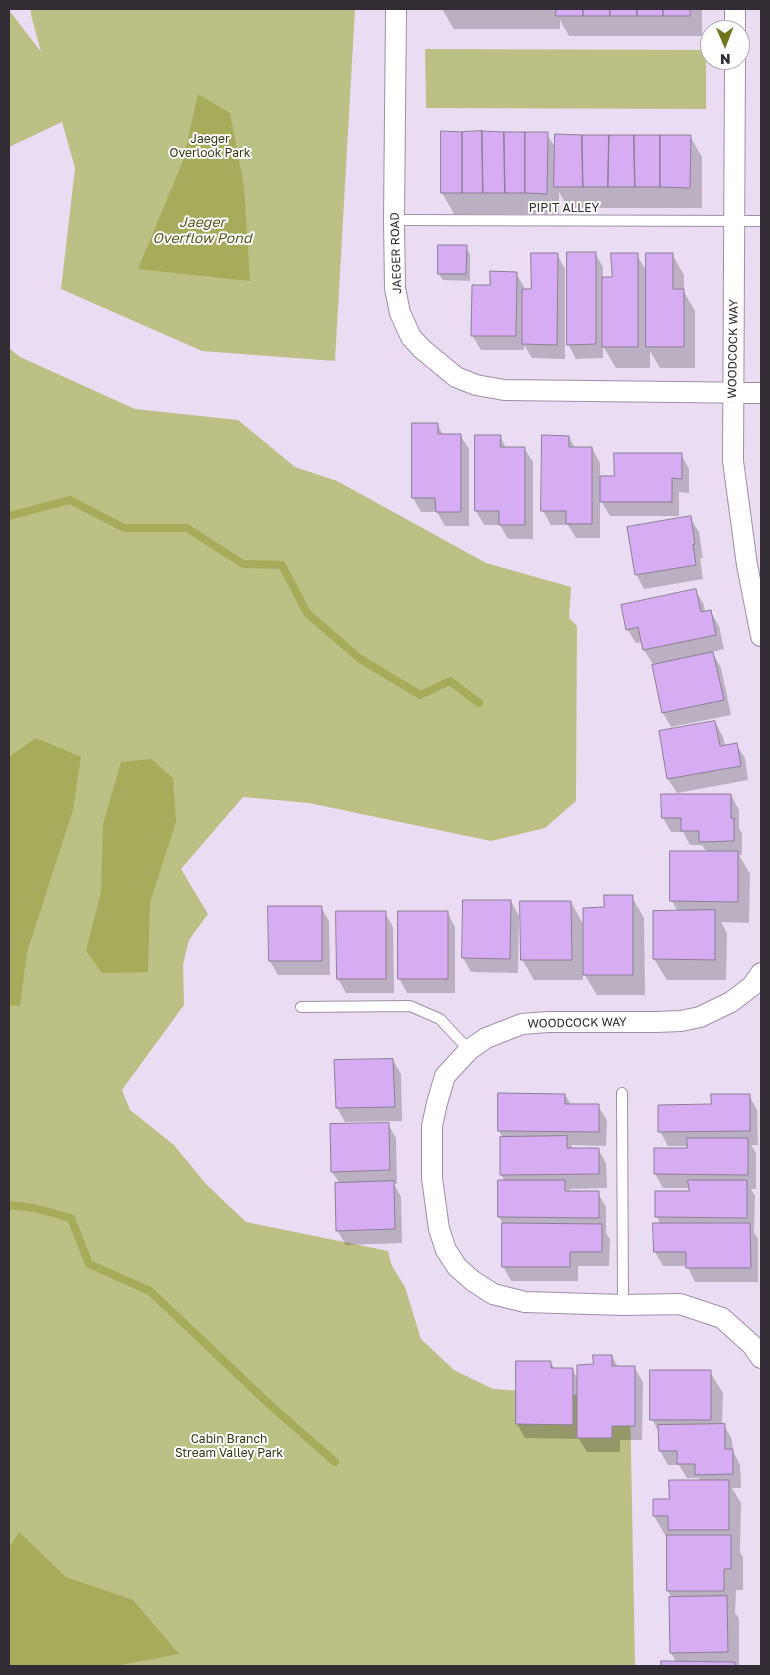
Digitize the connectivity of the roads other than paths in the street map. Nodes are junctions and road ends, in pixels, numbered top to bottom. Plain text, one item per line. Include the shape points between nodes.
1 (396, 9) edge
2 (735, 70) edge
3 (394, 220) junction
4 (735, 221) junction
5 (761, 221) edge
6 (733, 393) junction
7 (761, 393) edge
8 (761, 636) edge
9 (758, 984) edge
10 (302, 1007) dead end
11 (469, 1050) junction
12 (622, 1093) dead end
13 (623, 1305) junction
14 (758, 1347) edge

1 - 3 street, JAEGER ROAD
2 - 4 street, WOODCOCK WAY
3 - 4 lane, PIPIT ALLEY
3 - 6 street, JAEGER ROAD via 400,313 411,337 456,376 476,385 504,390
4 - 5 lane, PIPIT ALLEY
4 - 6 street, WOODCOCK WAY
6 - 7 street, JAEGER ROAD
6 - 8 street, WOODCOCK WAY via 733,461
9 - 11 street, WOODCOCK WAY via 700,1017 656,1022 522,1024 486,1038
10 - 11 lane via 410,1006 440,1019
11 - 13 street, WOODCOCK WAY via 446,1076 432,1126 432,1178 439,1229 446,1250 457,1267 494,1294 525,1302
12 - 13 lane
13 - 14 street, WOODCOCK WAY via 680,1304 722,1318

